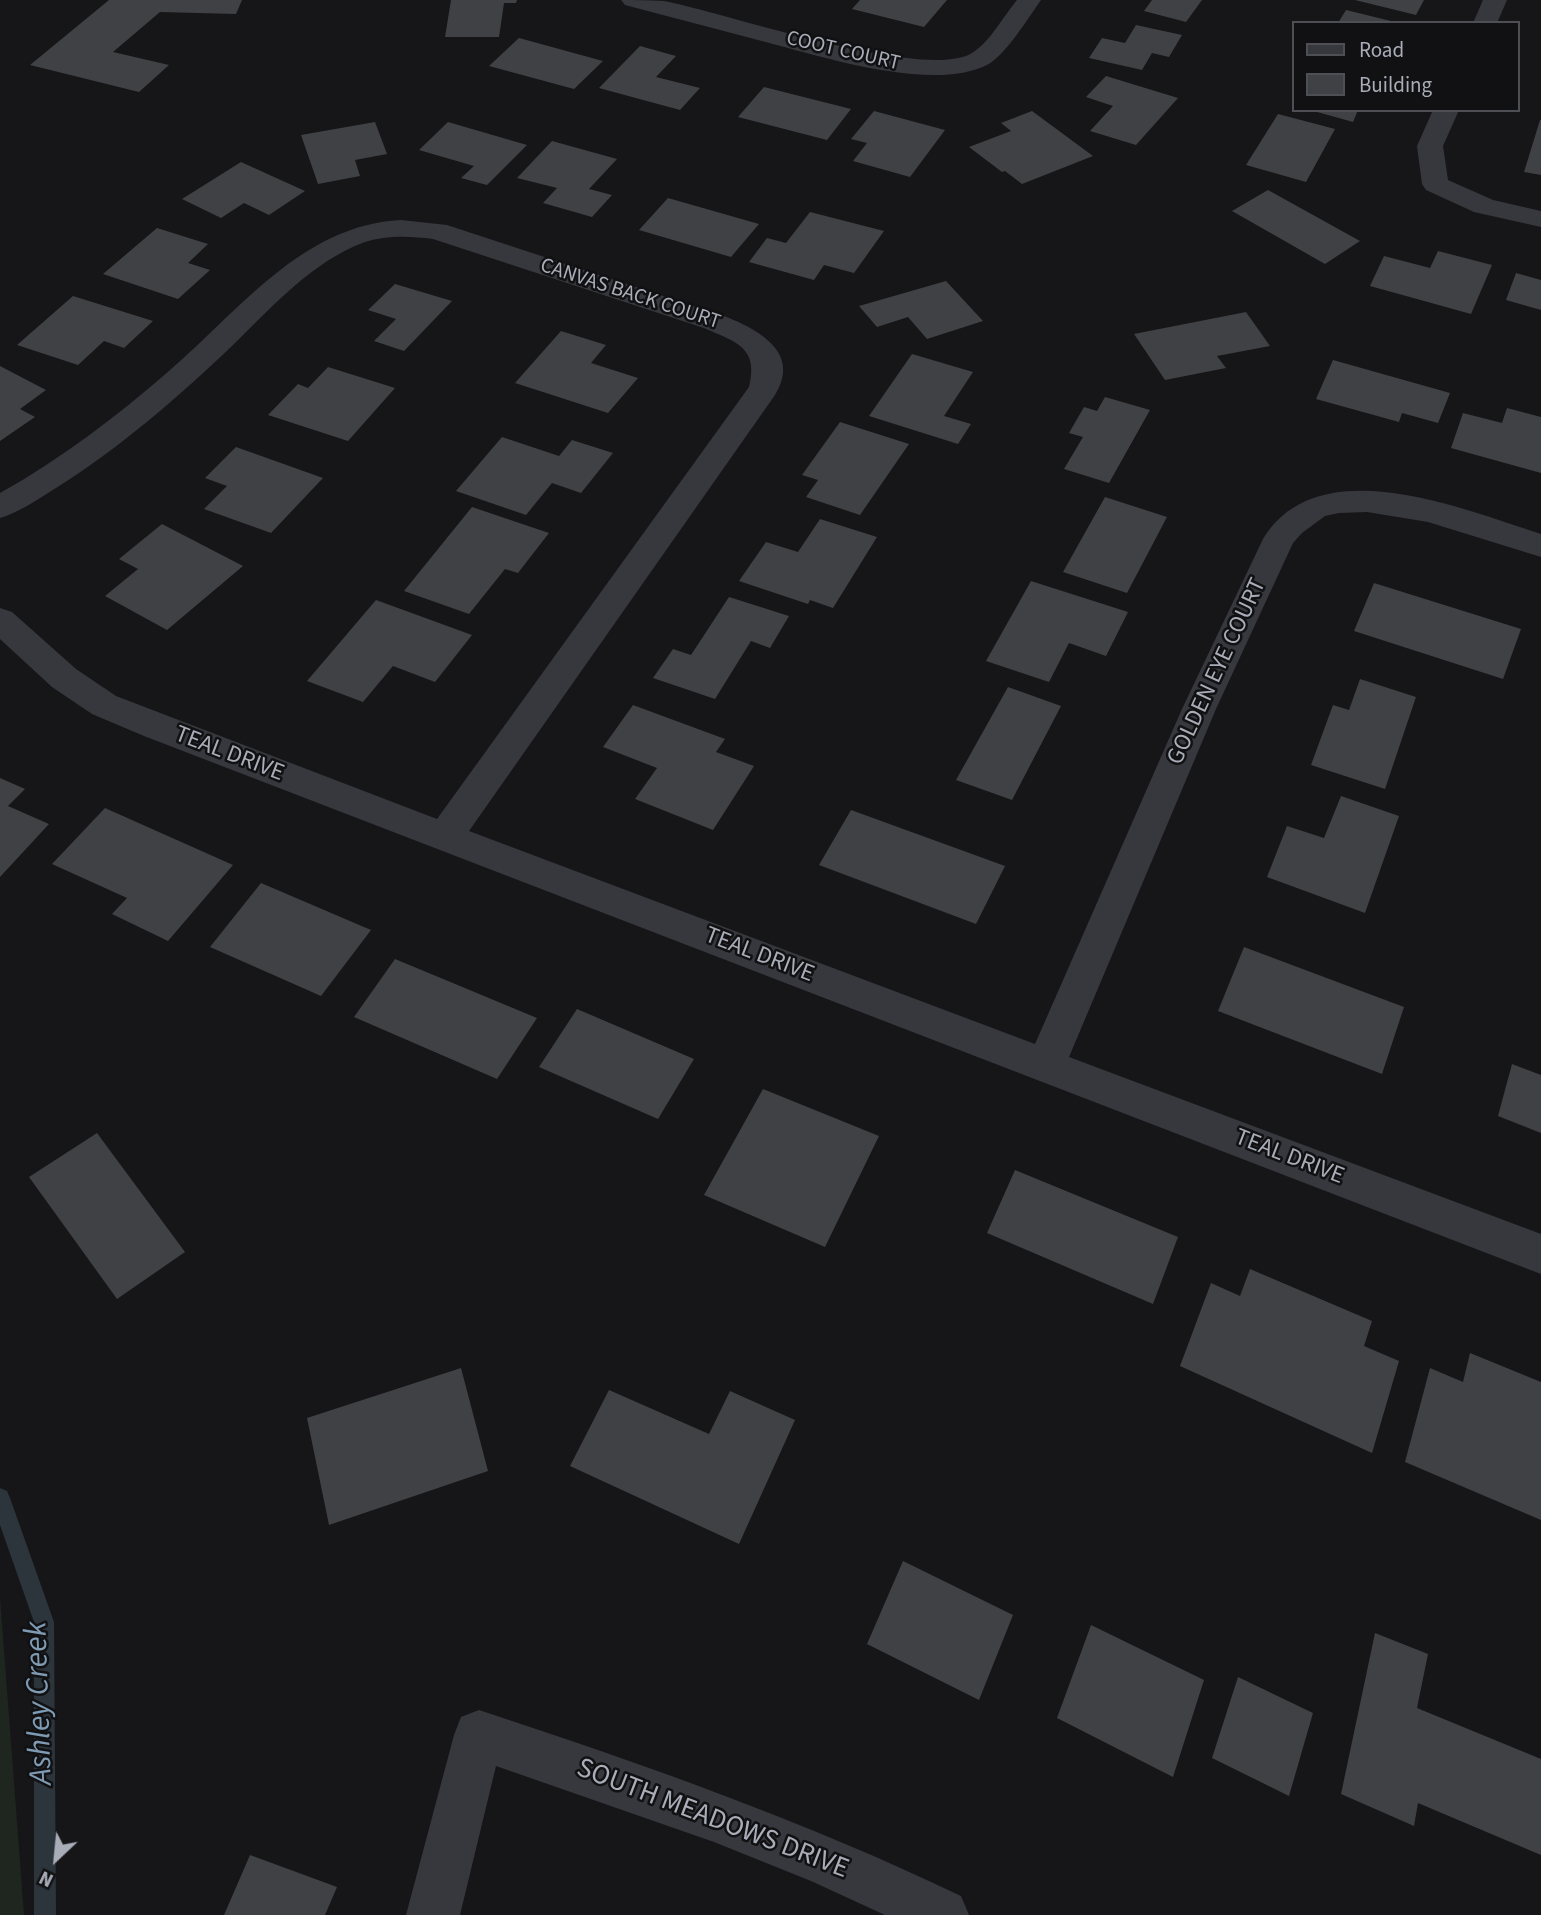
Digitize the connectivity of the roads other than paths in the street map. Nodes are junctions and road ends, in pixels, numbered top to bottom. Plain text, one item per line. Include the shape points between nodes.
1 (633, 0) edge
2 (1029, 0) edge
3 (1495, 0) edge
4 (1486, 21) edge
5 (1445, 112) edge
6 (1541, 219) edge
7 (0, 507) edge
8 (1541, 546) edge
9 (0, 620) edge
10 (445, 836) junction
11 (1046, 1064) junction
12 (1541, 1254) edge
13 (433, 1915) edge
14 (942, 1915) edge

1 - 2 street, COOT COURT via 860,57 943,68 980,59
3 - 4 street
5 - 6 street via 1430,146 1435,184 1484,206
7 - 10 street, CANVAS BACK COURT via 71,465 155,401 285,282 322,254 363,233 400,228 437,232 714,322 756,342 766,356 769,372 764,388
8 - 11 street, GOLDEN EYE COURT via 1437,515 1373,502 1316,508 1294,521 1279,539 1199,709
9 - 10 street, TEAL DRIVE via 64,678 104,705
10 - 11 street, TEAL DRIVE
11 - 12 street, TEAL DRIVE
13 - 14 street, SOUTH MEADOWS DRIVE via 479,1735 654,1793 888,1887

